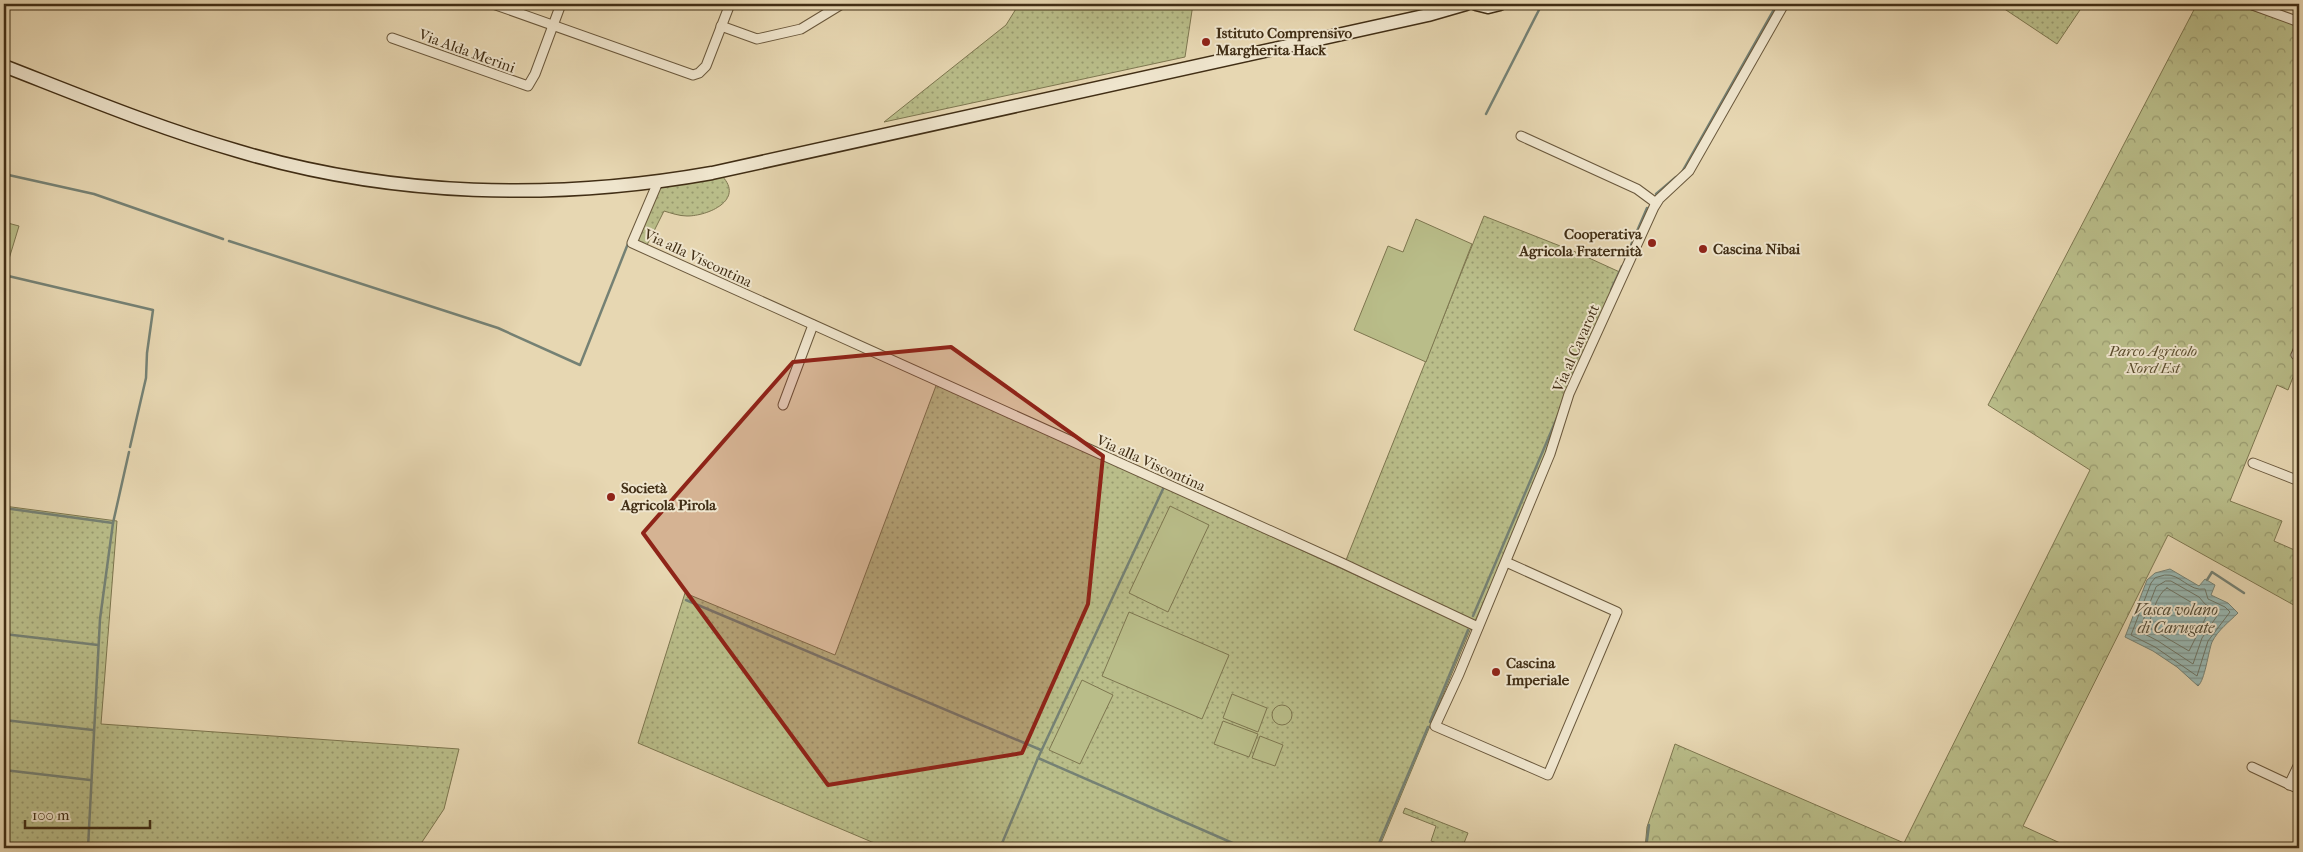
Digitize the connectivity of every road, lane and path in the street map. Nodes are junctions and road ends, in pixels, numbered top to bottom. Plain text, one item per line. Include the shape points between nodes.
1 (493, 4) edge
2 (561, 4) edge
3 (730, 4) edge
4 (842, 4) edge
5 (1446, 4) edge
6 (1466, 4) edge
7 (1476, 4) edge
8 (1500, 4) edge
9 (1784, 4) edge
10 (2250, 4) edge
11 (1428, 15) junction
12 (2299, 22) edge
13 (554, 26) junction
14 (721, 26) junction
15 (392, 38) dead end
16 (4, 66) edge
17 (1521, 136) dead end
18 (658, 182) junction
19 (1656, 203) junction
20 (813, 326) junction
21 (2299, 348) edge
22 (2299, 356) edge
23 (783, 405) dead end
24 (2253, 463) dead end
25 (2299, 481) edge
26 (1506, 562) junction
27 (1478, 627) junction
28 (2299, 764) edge
29 (2252, 767) dead end
30 (2289, 785) junction
31 (2299, 789) edge

1 - 13 street
2 - 13 street
3 - 14 street
4 - 14 street via 801,29 757,39
5 - 11 main road
6 - 11 main road
7 - 8 main road via 1488,7
9 - 19 street, Via al Cavarott via 1689,170
10 - 12 street
11 - 18 main road via 712,173
13 - 14 street via 692,75 706,66
13 - 15 street, Via Alda Merini via 528,86
16 - 18 main road via 204,141 333,174 411,186 484,191 554,191
17 - 19 street via 1637,188
18 - 20 street, Via alla Viscontina via 632,243
19 - 26 street, Via al Cavarott via 1569,394 1550,454
20 - 23 street
20 - 27 street, Via alla Viscontina
21 - 22 street via 2296,355
24 - 25 street
26 - 27 street, Via al Cavarott
26 - 27 street, Via al Cavarott via 1617,612 1548,775 1434,726
28 - 30 street
29 - 30 street
30 - 31 street

